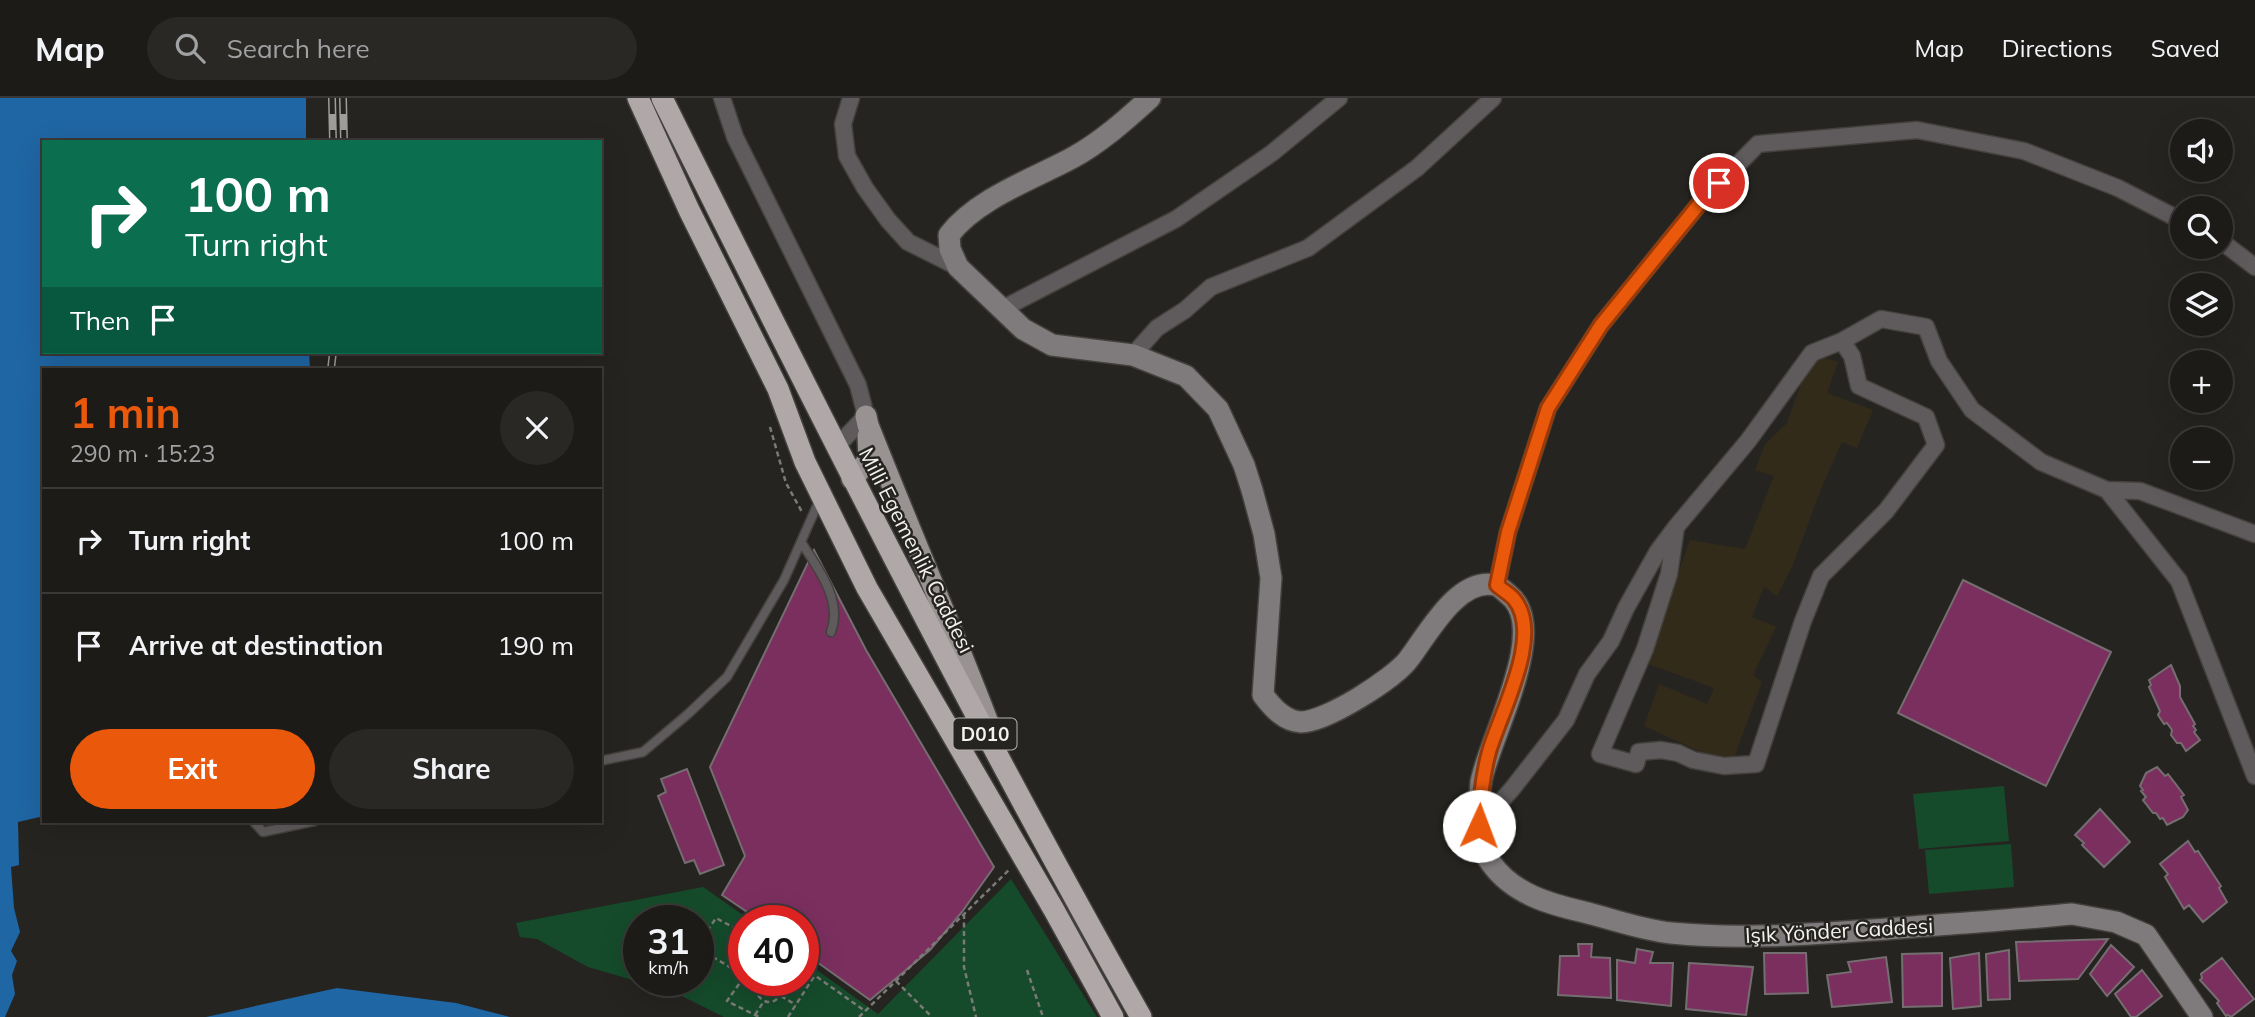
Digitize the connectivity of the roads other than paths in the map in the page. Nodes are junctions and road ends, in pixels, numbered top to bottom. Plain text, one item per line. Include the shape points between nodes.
1 (638, 98) edge
2 (662, 98) edge
3 (722, 98) edge
4 (851, 98) edge
5 (1150, 98) edge
6 (1339, 98) edge
7 (1493, 98) edge
8 (2170, 215) edge
9 (2233, 250) edge
10 (958, 267) junction
11 (2255, 267) edge
12 (1000, 310) junction
13 (1842, 341) junction
14 (1133, 355) junction
15 (867, 421) junction
16 (836, 447) junction
17 (805, 462) junction
18 (852, 480) junction
19 (2107, 490) junction
20 (821, 495) junction
21 (1676, 527) junction
22 (2255, 534) edge
23 (801, 542) junction
24 (1497, 585) junction
25 (831, 632) dead end
26 (602, 761) edge
27 (2255, 776) edge
28 (1012, 784) junction
29 (255, 823) edge
30 (306, 823) edge
31 (1479, 826) junction
32 (1113, 1017) edge
33 (1141, 1017) edge
34 (2202, 1017) edge

1 - 17 highway, D010 via 778,389
2 - 16 highway, Milli Egemenlik Caddesi / D010
3 - 15 street via 735,138 858,385
4 - 10 street via 843,124 847,156 865,188 908,242
5 - 10 street via 1075,156 958,223 949,235
6 - 12 street via 1272,153 1176,219
7 - 14 street via 1417,168 1308,248 1211,287 1157,328
8 - 24 street via 2118,188 2024,151 1917,130 1758,144 1700,203 1601,325 1548,408 1508,532
9 - 11 street
10 - 12 street
12 - 14 street via 1052,345
13 - 19 street via 1881,319 1926,327 1939,361 1972,410 2042,462
13 - 21 street via 1812,353 1748,441
13 - 21 street via 1852,356 1859,386 1926,417 1936,445 1885,511 1821,576 1756,764 1724,766 1661,750 1639,752 1636,764 1601,754 1645,649 1669,574
14 - 24 street via 1186,376 1218,410 1244,465 1271,578 1263,695 1276,712 1300,722 1328,715 1362,696 1407,662 1458,597 1481,585
15 - 16 street
15 - 18 main road via 869,460
15 - 28 main road
16 - 17 highway
16 - 18 highway, Milli Egemenlik Caddesi / D010
17 - 20 highway, D010
18 - 20 highway
18 - 28 highway, Milli Egemenlik Caddesi / D010
19 - 22 street via 2140,491
19 - 27 street via 2179,581
20 - 23 lane
20 - 32 highway, D010 via 867,588
21 - 31 street via 1587,674 1566,720
23 - 25 lane via 833,603
23 - 26 lane via 727,677 643,752
24 - 31 street, Işık Yönder Caddesi via 1514,599 1523,616 1523,656 1481,783
28 - 33 highway, Milli Egemenlik Caddesi / D010
29 - 30 lane via 263,832
31 - 34 street, Işık Yönder Caddesi via 1481,849 1497,871 1521,891 1546,903 1669,933 1784,937 2072,914 2116,922 2146,934

